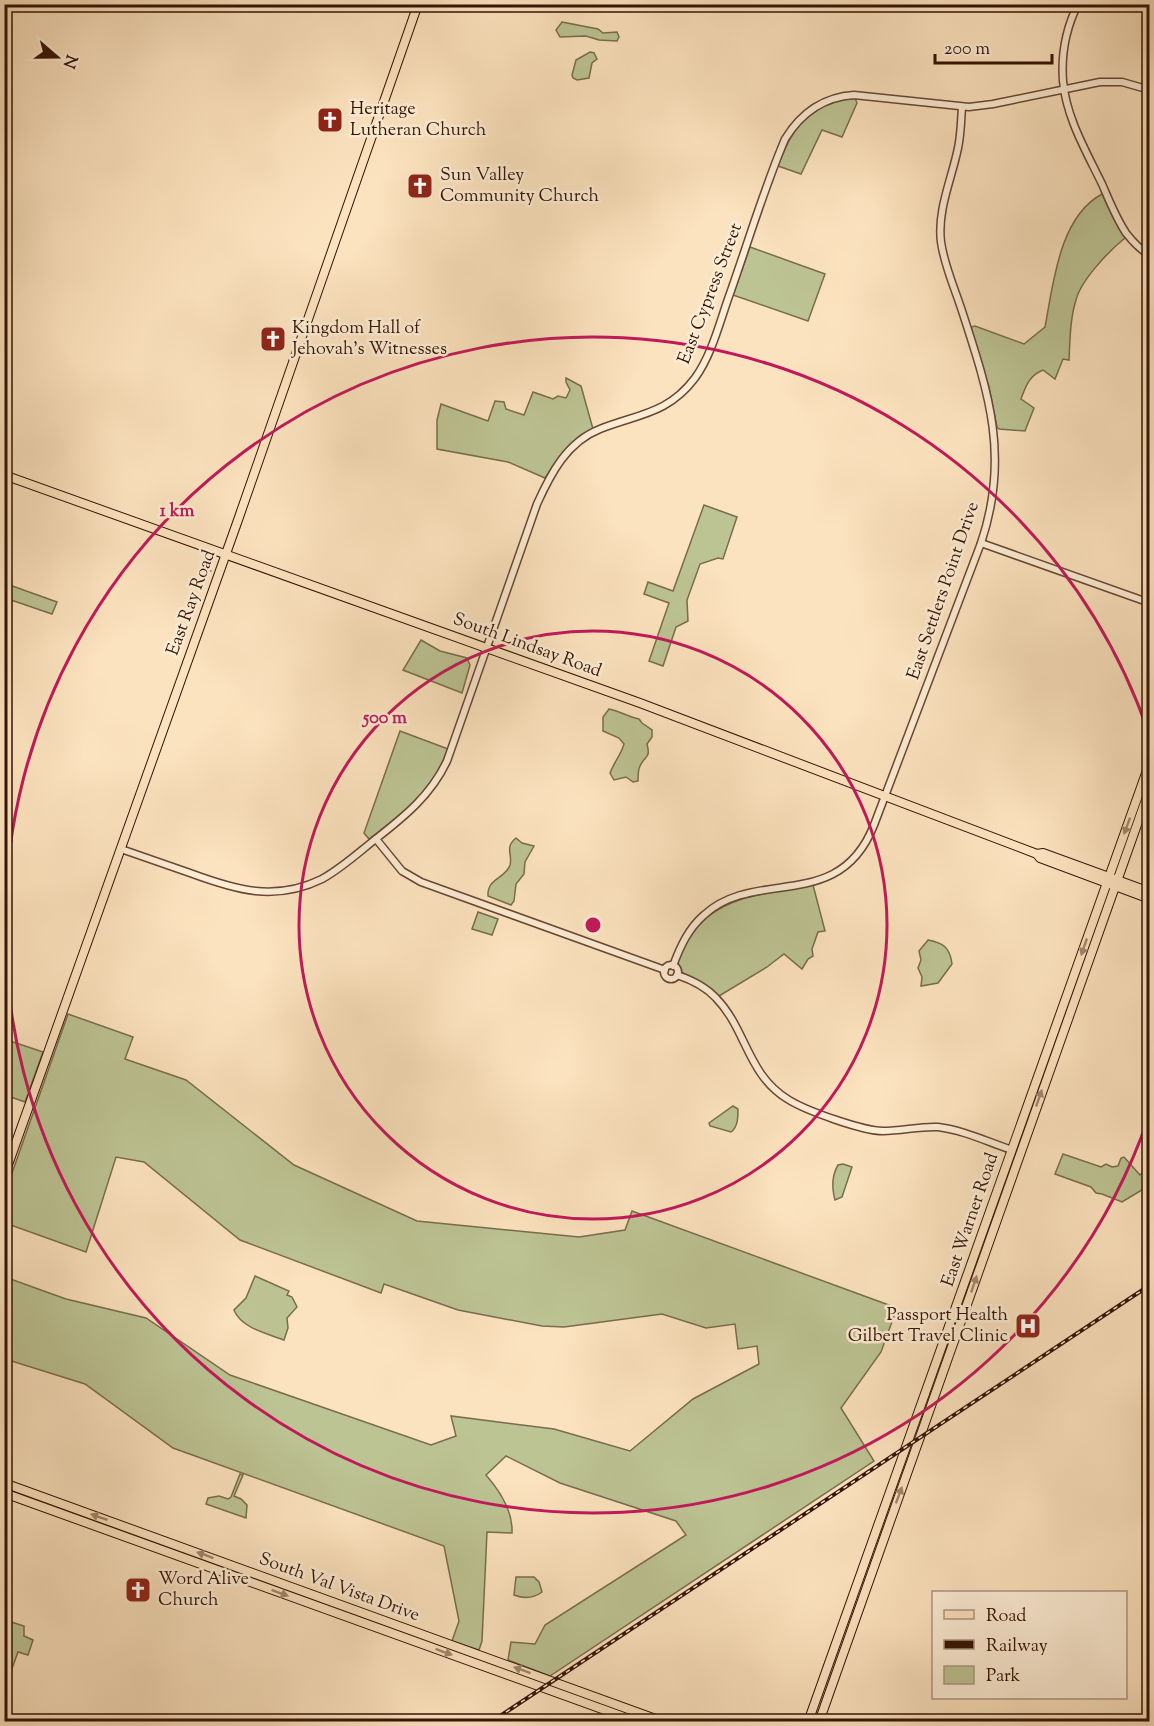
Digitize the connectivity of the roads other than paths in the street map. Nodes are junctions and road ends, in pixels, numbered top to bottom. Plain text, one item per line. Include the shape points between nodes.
1 (418, 4) edge
2 (1078, 4) edge
3 (1064, 89) junction
4 (1149, 90) edge
5 (962, 107) junction
6 (1149, 255) edge
7 (4, 476) edge
8 (981, 543) junction
9 (226, 554) junction
10 (1149, 603) edge
11 (488, 648) junction
12 (1149, 766) edge
13 (1149, 788) edge
14 (885, 796) junction
15 (376, 839) junction
16 (121, 849) junction
17 (1107, 880) junction
18 (1116, 884) junction
19 (1149, 892) edge
20 (1149, 899) edge
21 (673, 966) junction
22 (665, 970) junction
23 (678, 975) junction
24 (1071, 994) junction
25 (1012, 1150) junction
26 (4, 1176) edge
27 (4, 1483) edge
28 (4, 1493) edge
29 (875, 1548) junction
30 (859, 1581) junction
31 (855, 1616) junction
32 (827, 1668) junction
33 (836, 1671) junction
34 (577, 1690) junction
35 (574, 1699) junction
36 (638, 1722) edge
37 (664, 1722) edge
38 (808, 1722) edge
39 (819, 1722) edge

1 - 9 main road, East Ray Road
2 - 3 street via 1065,43
3 - 4 street, East Cypress Street via 1116,81
3 - 5 street, East Cypress Street
3 - 6 street via 1076,131 1122,225 1133,242
5 - 8 street, East Settlers Point Drive via 959,145 945,196 940,235 993,422 995,481
5 - 11 street, East Cypress Street via 845,95 818,105 796,123 785,139 705,362 686,389 666,406 598,430 561,459 537,504
7 - 9 main road, South Lindsay Road
8 - 10 street
8 - 14 street, East Settlers Point Drive
9 - 11 main road, South Lindsay Road
9 - 16 main road, East Ray Road
11 - 14 main road, South Lindsay Road
11 - 15 street, East Cypress Street via 439,777 415,807
12 -> 17 main road, East Warner Road
13 - 18 main road, East Warner Road
14 - 17 main road, South Lindsay Road via 1040,858
14 - 21 street, East Settlers Point Drive via 867,839 844,866 813,882 740,896 717,906 687,935
15 - 16 street, East Cypress Street via 321,879 267,892 230,887
15 - 22 street via 402,871 421,882
16 - 26 main road, East Ray Road
17 - 18 main road, South Lindsay Road
17 -> 24 main road, East Warner Road
18 - 19 main road, South Lindsay Road
18 - 20 main road, South Lindsay Road
18 - 24 main road, East Warner Road
21 - 22 street
21 - 23 street
22 - 23 street via 670,979
23 - 25 street via 715,996 758,1071 772,1088 792,1102 867,1129 945,1128
24 - 25 main road, East Warner Road
29 -> 24 main road, East Warner Road
25 - 29 main road, East Warner Road
34 -> 27 main road, South Val Vista Drive
28 -> 35 main road, South Val Vista Drive
29 - 30 main road, East Warner Road
29 - 31 main road, East Warner Road
30 - 31 main road via 852,1611
30 - 32 main road, East Warner Road
31 - 33 main road, East Warner Road
32 - 33 main road
32 - 38 main road, East Warner Road
33 - 39 main road, East Warner Road
34 - 35 main road
34 - 37 main road, South Val Vista Drive
35 - 36 main road, South Val Vista Drive

